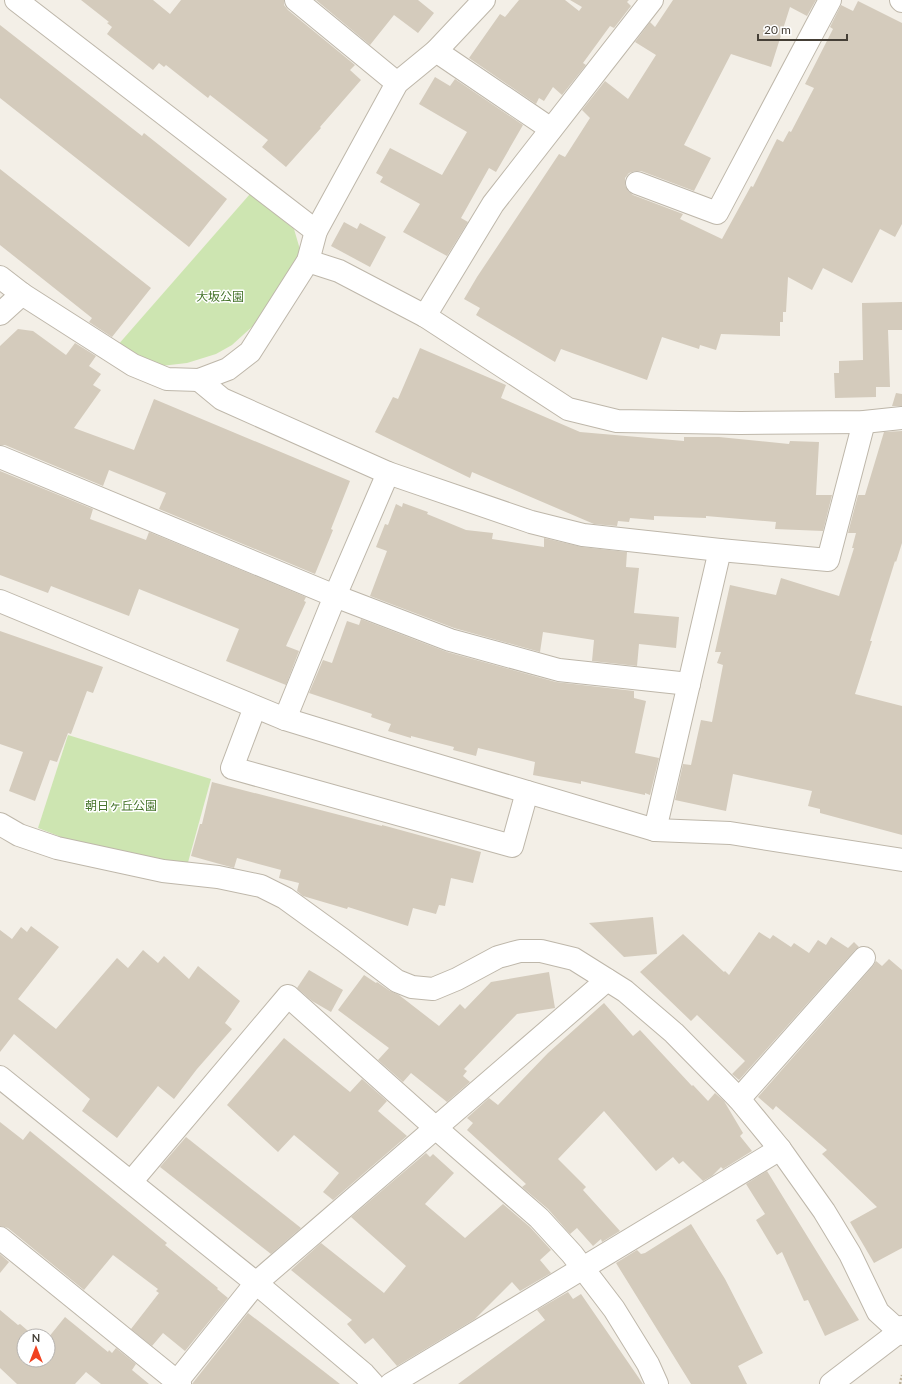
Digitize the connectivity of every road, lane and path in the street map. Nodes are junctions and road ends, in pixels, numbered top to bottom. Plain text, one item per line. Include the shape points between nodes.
1 (16, 0) edge
2 (296, 0) edge
3 (484, 0) edge
4 (652, 0) edge
5 (830, 0) edge
6 (436, 51) junction
7 (397, 83) junction
8 (551, 129) junction
9 (637, 183) dead end
10 (316, 231) junction
11 (308, 261) junction
12 (0, 277) edge
13 (22, 294) junction
14 (0, 314) edge
15 (425, 316) junction
16 (200, 380) junction
17 (902, 418) edge
18 (864, 422) junction
19 (0, 457) edge
20 (388, 473) junction
21 (720, 550) junction
22 (335, 596) junction
23 (0, 601) edge
24 (689, 684) junction
25 (255, 706) junction
26 (285, 719) junction
27 (527, 792) junction
28 (0, 824) edge
29 (655, 830) junction
30 (902, 860) edge
31 (864, 958) dead end
32 (606, 980) junction
33 (2, 1083) edge
34 (739, 1099) junction
35 (435, 1128) junction
36 (780, 1149) junction
37 (131, 1182) junction
38 (0, 1238) edge
39 (583, 1268) junction
40 (256, 1283) junction
41 (901, 1331) edge
42 (902, 1375) edge
43 (177, 1383) edge
44 (373, 1384) edge
45 (390, 1384) edge
46 (657, 1384) edge
47 (831, 1384) edge
48 (900, 1384) edge

1 - 10 street
2 - 7 street
3 - 6 street
4 - 8 street
5 - 9 street via 717,213
6 - 7 street
6 - 8 street
7 - 10 street
8 - 15 street via 493,204
10 - 11 street
11 - 15 street via 339,271
11 - 16 street via 250,352 228,369
12 - 13 street
13 - 14 street
13 - 16 street via 134,366 167,379
15 - 18 street via 568,409 617,421
16 - 20 street via 222,400
17 - 18 street
18 - 21 street via 828,560
19 - 22 street
20 - 21 street via 531,522 583,534
20 - 22 street
21 - 24 street
22 - 24 street via 450,640 559,670
22 - 26 street
23 - 25 street
24 - 29 street
25 - 26 street
25 - 27 street via 232,768 512,846
26 - 27 street
27 - 29 street
28 - 32 street via 19,835 57,848 163,871 218,876 261,886 285,898 397,980 412,987 433,989 498,957 520,951 541,951 574,959
29 - 30 street via 730,833
31 - 34 street
32 - 34 street via 625,991 674,1033
32 - 35 street
33 - 37 street
34 - 36 street
35 - 37 street via 288,996
35 - 39 street via 539,1218
35 - 40 street
36 - 39 street
36 - 41 street via 824,1211 850,1254 878,1312
37 - 40 street
38 - 43 street
39 - 45 street
39 - 46 street via 614,1309 648,1364
40 - 43 street
40 - 44 street
41 - 47 street
42 - 48 path

